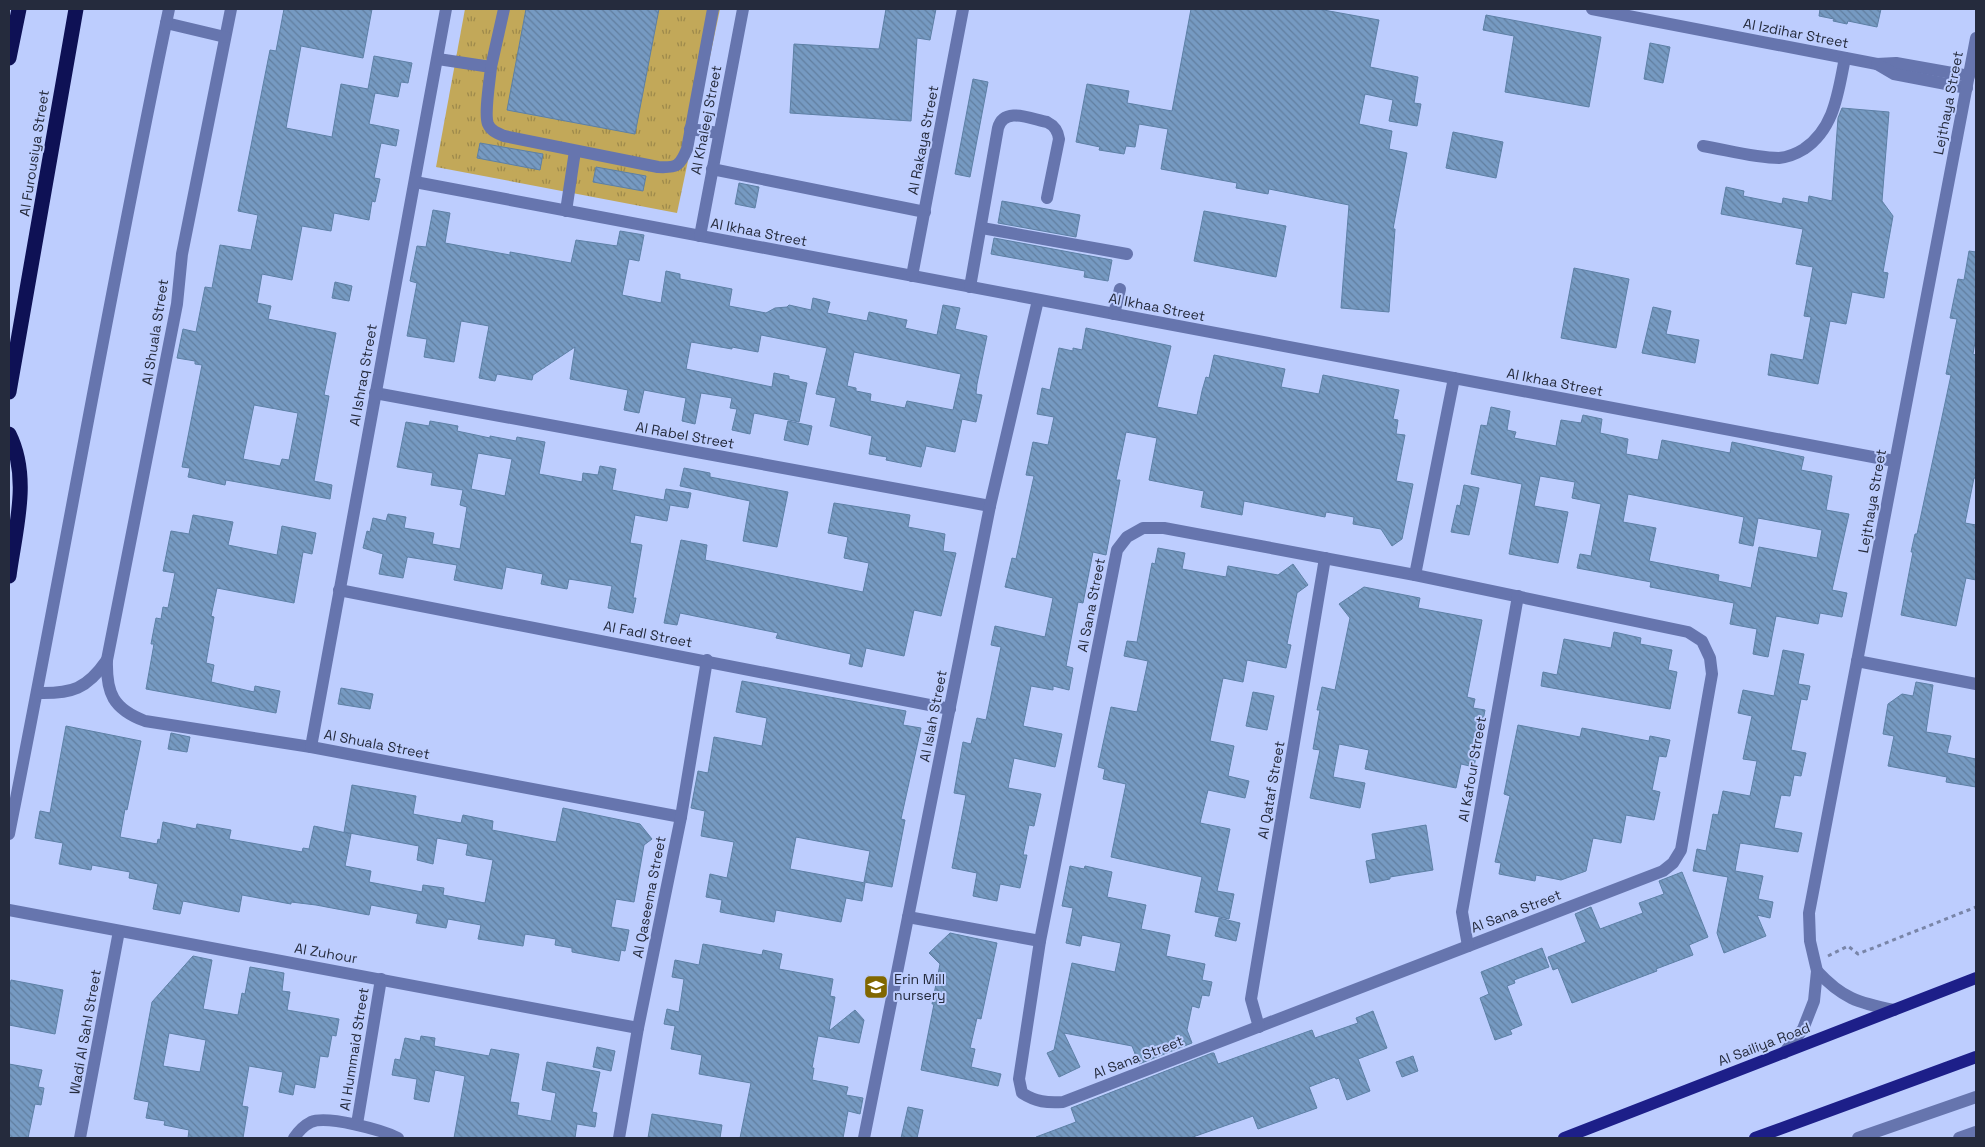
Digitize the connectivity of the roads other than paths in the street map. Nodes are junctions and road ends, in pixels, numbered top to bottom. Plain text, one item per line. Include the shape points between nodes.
1 (20, 9) edge
2 (76, 9) edge
3 (169, 9) edge
4 (230, 9) edge
5 (446, 9) edge
6 (504, 9) edge
7 (713, 9) edge
8 (743, 9) edge
9 (963, 9) edge
10 (1592, 9) edge
11 (166, 23) junction
12 (225, 38) junction
13 (1976, 38) edge
14 (9, 58) edge
15 (1845, 58) junction
16 (438, 59) junction
17 (491, 67) junction
18 (1968, 82) junction
19 (690, 129) junction
20 (719, 133) junction
21 (1702, 146) dead end
22 (575, 151) junction
23 (712, 169) junction
24 (415, 182) junction
25 (1047, 198) dead end
26 (566, 211) junction
27 (924, 212) junction
28 (982, 228) junction
29 (700, 236) junction
30 (1127, 254) dead end
31 (912, 276) junction
32 (970, 287) junction
33 (1120, 289) dead end
34 (1038, 300) junction
35 (1114, 314) junction
36 (1454, 378) junction
37 (9, 392) edge
38 (375, 393) junction
39 (9, 434) edge
40 (1894, 461) junction
41 (990, 506) junction
42 (1325, 558) junction
43 (1415, 575) junction
44 (9, 576) edge
45 (339, 590) junction
46 (1518, 596) junction
47 (108, 660) junction
48 (707, 660) junction
49 (1858, 661) junction
50 (1976, 684) edge
51 (37, 693) junction
52 (950, 708) junction
53 (311, 747) junction
54 (681, 817) junction
55 (9, 834) edge
56 (9, 910) edge
57 (908, 917) junction
58 (119, 930) junction
59 (1040, 941) junction
60 (1468, 946) junction
61 (1816, 966) junction
62 (1976, 978) edge
63 (380, 979) junction
64 (1894, 1010) junction
65 (1259, 1027) junction
66 (638, 1028) junction
67 (1784, 1053) junction
68 (1976, 1058) edge
69 (1976, 1096) edge
70 (357, 1124) junction
71 (1976, 1132) edge
72 (1883, 1133) edge
73 (80, 1138) edge
74 (294, 1138) edge
75 (398, 1138) edge
76 (619, 1138) edge
77 (864, 1138) edge
78 (1564, 1138) edge
79 (1755, 1138) edge
80 (1858, 1138) edge
81 (1959, 1138) edge

1 - 14 highway
2 - 37 highway, Al Furousiya Street
3 - 11 street
4 - 12 street, Al Shuala Street
5 - 16 street, Al Ishraq Street
6 - 17 street
7 - 19 street
8 - 20 street, Al Khaleej Street
9 - 27 street, Al Rakaya Street
10 - 15 street, Al Izdihar Street
11 - 12 street
11 - 51 street
12 - 47 street, Al Shuala Street
13 - 18 street, Lejthaya Street
15 - 18 street, Al Izdihar Street via 1877,64 1896,63
15 - 21 street via 1828,125 1800,151 1780,158
16 - 17 street
16 - 24 street, Al Ishraq Street
17 - 22 street via 487,115 494,132
18 - 40 street, Lejthaya Street
19 - 20 street
19 - 22 street via 682,162 672,168
20 - 23 street, Al Khaleej Street
22 - 26 street
23 - 27 street
23 - 29 street, Al Khaleej Street
24 - 26 street, Al Ikhaa Street
24 - 38 street, Al Ishraq Street
25 - 28 street via 1058,133 1047,122 1007,116 998,128
26 - 29 street, Al Ikhaa Street
27 - 31 street, Al Rakaya Street
28 - 30 street
28 - 32 street
29 - 31 street, Al Ikhaa Street
31 - 32 street, Al Ikhaa Street
32 - 34 street, Al Ikhaa Street
33 - 35 street
34 - 35 street, Al Ikhaa Street
34 - 41 street, Al Islah Street
35 - 36 street, Al Ikhaa Street
36 - 40 street, Al Ikhaa Street
36 - 43 street
38 - 41 street, Al Rabel Street
38 - 45 street, Al Ishraq Street
39 - 44 highway via 16,452 20,483
40 - 49 street, Lejthaya Street
41 - 52 street, Al Islah Street
42 - 43 street, Al Sana Street
42 - 59 street, Al Sana Street via 1164,528 1143,528 1126,537 1117,550
42 - 65 street, Al Qataf Street via 1251,999
43 - 46 street, Al Sana Street
45 - 48 street, Al Fadl Street
45 - 53 street, Al Ishraq Street
46 - 60 street, Al Kafour Street via 1462,912
46 - 60 street, Al Sana Street via 1688,632 1702,641 1710,658 1712,674 1680,850 1673,863 1663,871
47 - 51 street, Al Shuala Street via 95,677 78,688 58,694
47 - 53 street, Al Shuala Street via 110,692 130,715
48 - 52 street, Al Fadl Street
48 - 54 street, Al Qaseema Street
49 - 50 street
49 - 61 street, Lejthaya Street via 1809,913 1810,941
51 - 55 street
52 - 57 street, Al Islah Street
53 - 54 street, Al Shuala Street
54 - 66 street, Al Qaseema Street
56 - 58 street, Al Zuhour
57 - 59 street
57 - 77 street, Al Islah Street
58 - 63 street, Al Zuhour
58 - 73 street, Wadi Al Sahl Street
59 - 65 street, Al Sana Street via 1019,1079 1022,1093 1034,1101 1063,1102
60 - 65 street, Al Sana Street
61 - 64 street via 1827,982 1851,999
61 - 67 street, Lejthaya Street via 1810,1015
62 - 64 main road, Al Sailiya Road
63 - 66 street, Al Zuhour
63 - 70 street, Al Hummaid Street
64 - 67 main road, Al Sailiya Road
66 - 76 street, Al Qaseema Street
67 - 78 main road, Al Sailiya Road
68 - 79 main road
69 - 72 street
70 - 74 street, Al Hummaid Street via 312,1122
70 - 75 street, Al Hummaid Street
71 - 81 street
72 - 80 street

